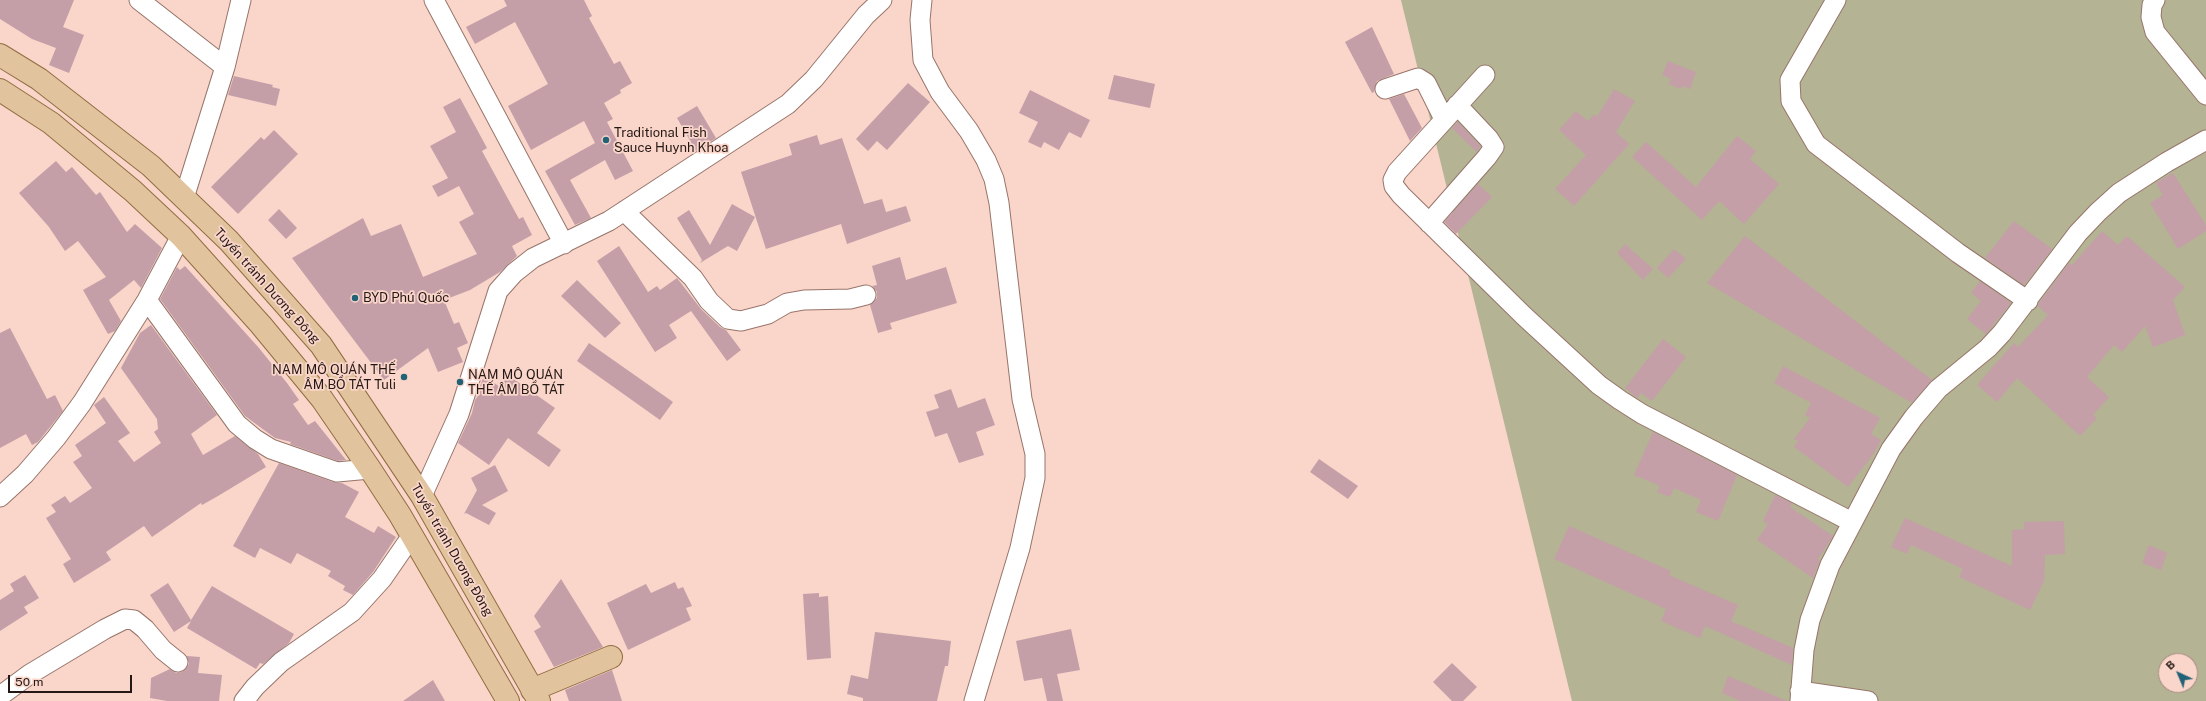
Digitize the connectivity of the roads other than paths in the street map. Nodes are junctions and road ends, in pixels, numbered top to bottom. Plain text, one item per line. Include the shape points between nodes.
1 (138, 0) edge
2 (241, 0) edge
3 (434, 0) edge
4 (882, 0) edge
5 (922, 0) edge
6 (1836, 0) edge
7 (2155, 0) edge
8 (0, 55) edge
9 (225, 67) junction
10 (1485, 75) dead end
11 (1385, 89) dead end
12 (0, 90) edge
13 (2206, 95) edge
14 (1457, 105) junction
15 (1444, 119) junction
16 (2206, 140) edge
17 (184, 198) junction
18 (624, 211) junction
19 (201, 214) junction
20 (1429, 223) junction
21 (182, 236) junction
22 (564, 244) junction
23 (866, 295) dead end
24 (147, 300) junction
25 (2028, 301) junction
26 (370, 469) junction
27 (422, 496) junction
28 (0, 497) edge
29 (400, 515) junction
30 (1852, 522) junction
31 (411, 537) junction
32 (611, 657) dead end
33 (178, 662) dead end
34 (535, 695) edge
35 (0, 696) edge
36 (1800, 696) edge
37 (244, 701) edge
38 (508, 701) edge
39 (974, 701) edge
40 (1868, 701) edge

1 - 9 street
2 - 9 street
3 - 22 street
4 - 18 street via 866,15 814,80 788,104
5 - 39 street via 920,20 923,60 940,92 969,131 994,179 1022,399 1035,454 1035,478 1020,548
6 - 25 street via 1790,80 1791,101 1816,144 1958,253
7 - 13 street via 2151,18 2155,32
8 - 17 main road, Tuyến tránh Dương Đông via 39,79 151,166
9 - 17 street
10 - 14 street
11 - 15 street via 1418,78 1426,83
12 - 21 main road via 50,123 133,191
14 - 15 street
14 - 20 street via 1494,147
15 - 20 street via 1393,180 1401,195
16 - 25 street via 2119,193 2078,233
17 - 19 main road, Tuyến tránh Dương Đông
18 - 22 street
18 - 23 street via 692,278 709,301 728,319 741,321 768,314 787,303 804,300 850,299
19 - 21 main road
19 - 27 main road, Tuyến tránh Dương Đông via 321,345
20 - 30 street via 1524,316 1599,385 1620,400 1642,414
21 - 24 street
21 - 26 main road via 322,399
22 - 27 street via 533,258 514,273 498,291 459,414
24 - 26 street via 237,424 255,439 271,449 337,472
24 - 28 street via 82,403 56,438 25,474
25 - 30 street via 1988,348 1938,388 1914,417 1892,450
26 - 29 main road
27 - 29 main road
27 - 34 main road, Tuyến tránh Dương Đông
29 - 31 main road
30 - 36 street via 1830,565 1810,620 1804,650
31 - 37 street via 382,579 352,612 281,662
31 - 38 main road
32 - 34 main road
33 - 35 street via 134,620 125,619 30,674
36 - 40 street

